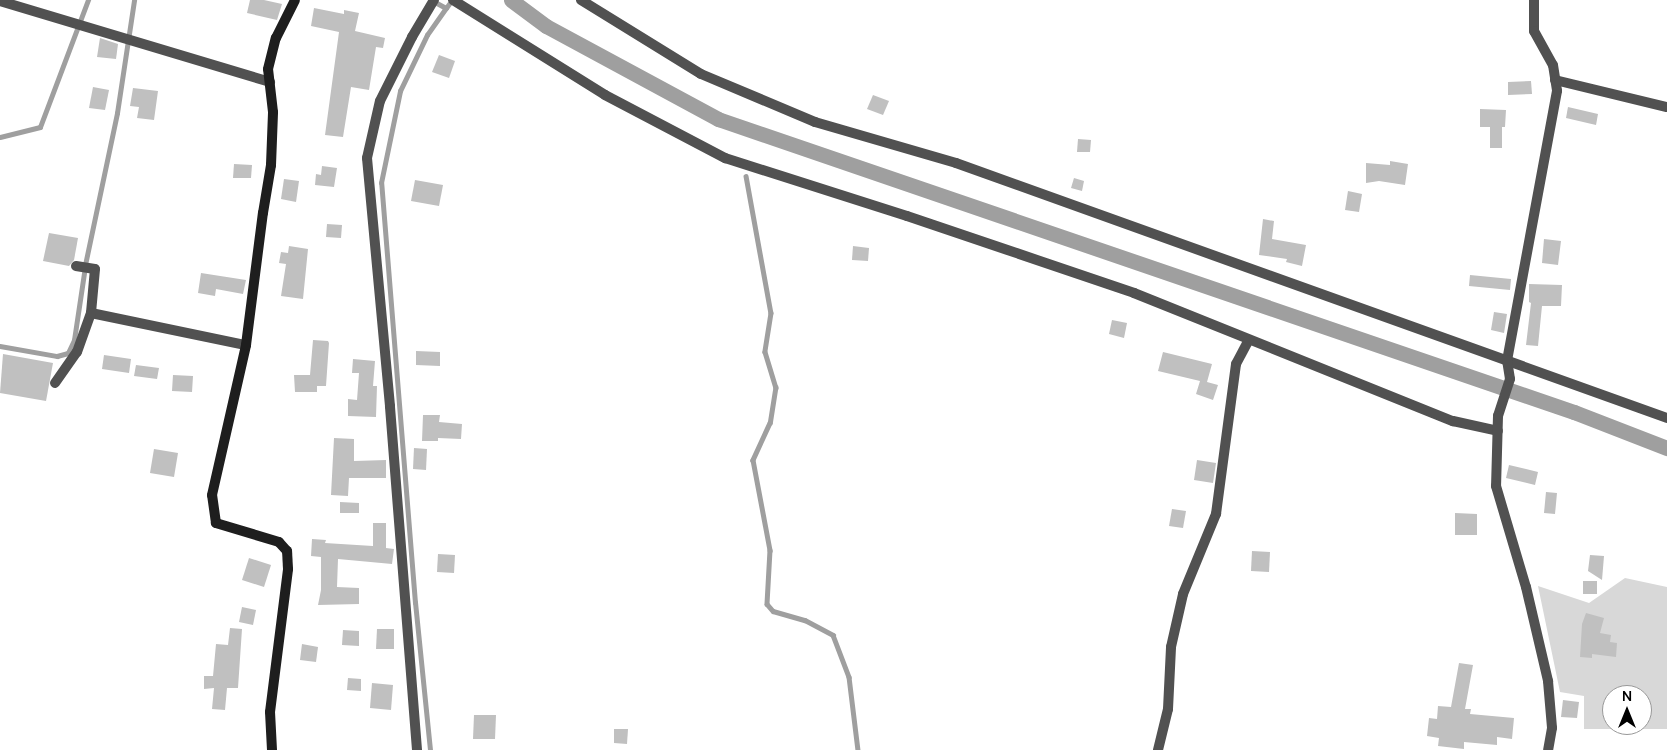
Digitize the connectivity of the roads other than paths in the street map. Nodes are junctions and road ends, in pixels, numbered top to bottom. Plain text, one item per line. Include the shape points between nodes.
1 (295, 0) edge
2 (434, 0) edge
3 (453, 0) edge
4 (581, 0) edge
5 (1534, 0) edge
6 (0, 1) edge
7 (1555, 80) junction
8 (270, 82) junction
9 (1667, 107) edge
10 (76, 266) dead end
11 (90, 313) junction
12 (1250, 340) junction
13 (246, 345) junction
14 (1507, 360) junction
15 (55, 383) dead end
16 (1667, 418) edge
17 (1498, 431) junction
18 (272, 750) edge
19 (417, 750) edge
20 (1158, 750) edge
21 (1548, 750) edge

1 - 8 street via 276,38 268,69
2 - 19 street via 380,101 367,158
3 - 12 street via 605,95 725,158 1124,290
4 - 14 street via 701,74 816,122 956,163
5 - 7 street via 1534,31 1553,65
6 - 8 street
7 - 9 street
7 - 14 street via 1557,91
8 - 13 street via 274,112 271,165
10 - 11 street via 95,269
11 - 13 street
11 - 15 street via 77,352
12 - 17 street via 1454,421
12 - 20 street via 1236,364 1216,514 1183,594 1170,647 1168,709
13 - 18 street via 212,495 216,523 279,542 288,551 270,712
14 - 16 street
14 - 17 street via 1510,379 1498,416
17 - 21 street via 1496,486 1526,587 1548,681 1552,728

